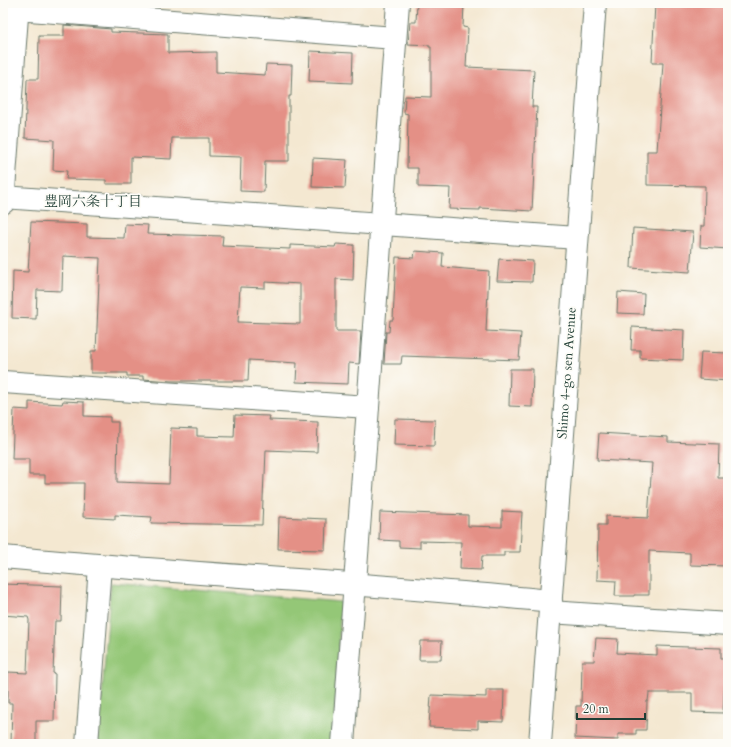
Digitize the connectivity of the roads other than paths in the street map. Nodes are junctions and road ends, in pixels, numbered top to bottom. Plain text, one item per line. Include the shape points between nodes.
1 (398, 3) edge
2 (595, 3) edge
3 (13, 7) edge
4 (395, 38) junction
5 (3, 197) edge
6 (3, 203) edge
7 (382, 224) junction
8 (577, 238) junction
9 (3, 382) edge
10 (368, 407) junction
11 (3, 558) edge
12 (100, 566) junction
13 (356, 584) junction
14 (550, 607) junction
15 (728, 624) edge
16 (87, 744) edge
17 (343, 744) edge
18 (540, 744) edge

1 - 4 street
2 - 8 street, Shimo 4-go sen Avenue
3 - 4 street
3 - 5 street
4 - 7 street
5 - 6 street
5 - 7 street
7 - 8 street
7 - 10 street
8 - 14 street, Shimo 4-go sen Avenue
9 - 10 street
10 - 13 street
11 - 12 street
12 - 13 street
12 - 16 street
13 - 14 street
13 - 17 street
14 - 15 street
14 - 18 street, Shimo 4-go sen Avenue

